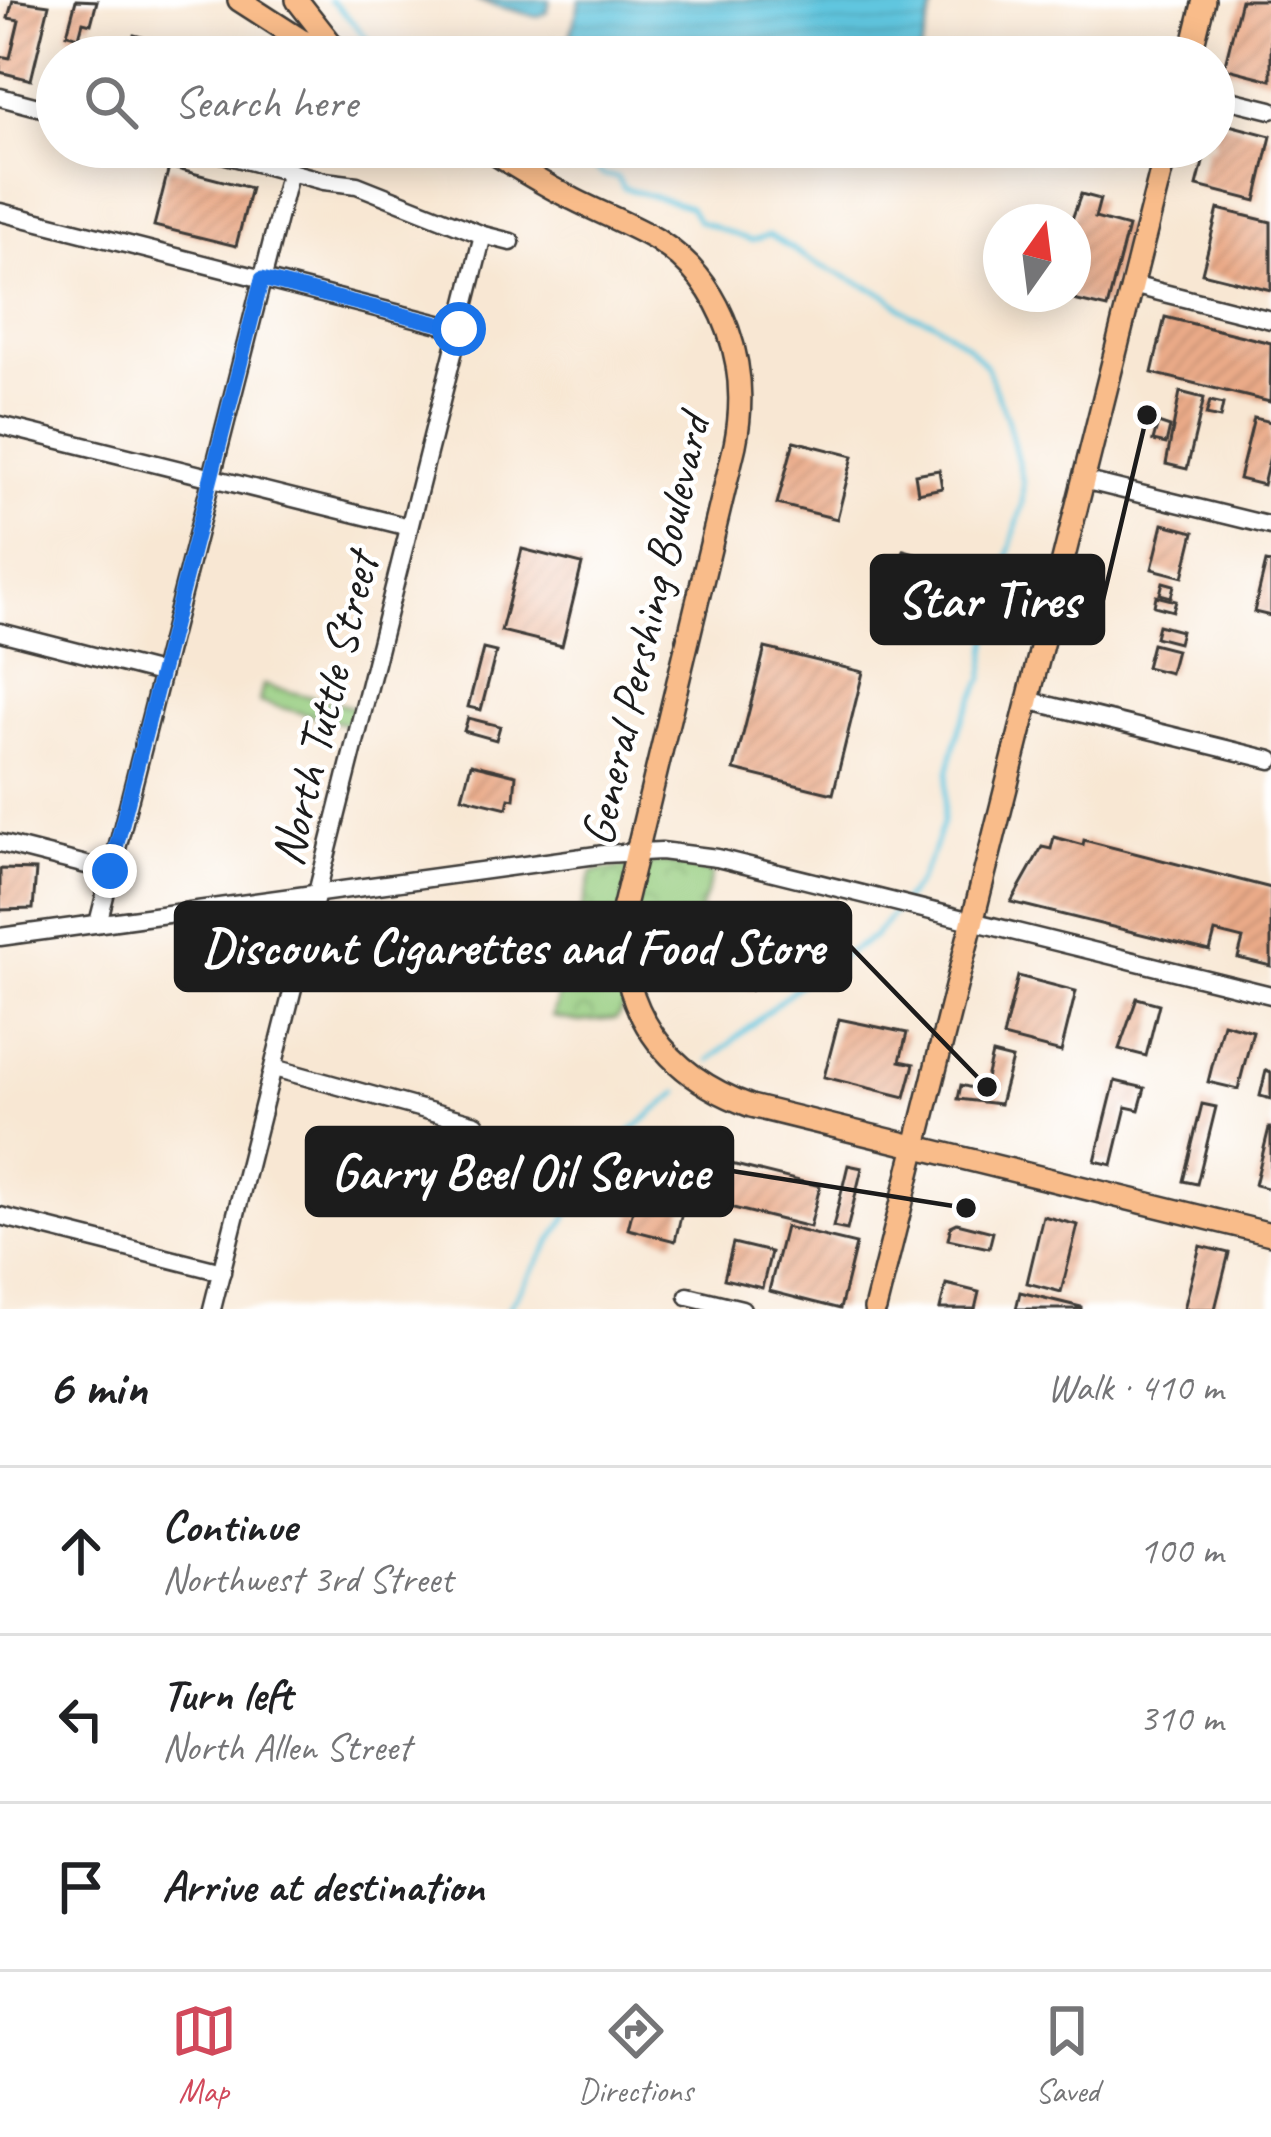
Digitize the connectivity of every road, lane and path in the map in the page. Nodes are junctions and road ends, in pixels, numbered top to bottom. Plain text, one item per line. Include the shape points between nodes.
1 (297, 0) edge
2 (1204, 0) edge
3 (249, 1) edge
4 (296, 36) edge
5 (325, 36) edge
6 (1195, 36) edge
7 (0, 97) edge
8 (1235, 101) edge
9 (36, 106) edge
10 (1271, 110) edge
11 (278, 168) edge
12 (519, 168) edge
13 (1162, 168) edge
14 (290, 171) junction
15 (0, 212) edge
16 (483, 235) junction
17 (511, 242) dead end
18 (262, 279) junction
19 (1132, 285) junction
20 (1271, 320) edge
21 (459, 329) junction
22 (0, 425) edge
23 (211, 477) junction
24 (1083, 480) junction
25 (1271, 526) edge
26 (410, 527) junction
27 (0, 632) edge
28 (160, 673) junction
29 (1027, 700) junction
30 (1271, 760) edge
31 (0, 843) edge
32 (634, 852) junction
33 (110, 871) junction
34 (317, 894) junction
35 (972, 922) junction
36 (98, 923) junction
37 (0, 937) edge
38 (1271, 995) edge
39 (274, 1068) junction
40 (476, 1124) dead end
41 (916, 1145) junction
42 (0, 1216) edge
43 (1271, 1234) edge
44 (221, 1272) junction
45 (688, 1296) dead end
46 (212, 1309) edge
47 (742, 1309) edge
48 (875, 1309) edge

1 - 5 main road
2 - 6 main road
3 - 4 main road
7 - 9 street
8 - 10 street
11 - 14 street
12 - 32 main road, General Pershing Boulevard via 678,257 719,309 737,356 736,445
13 - 19 main road
14 - 16 street via 356,185
14 - 18 street
15 - 18 street
16 - 17 street
16 - 21 street, North Tuttle Street
18 - 21 street
18 - 23 street
19 - 20 street
19 - 24 main road
21 - 26 street, North Tuttle Street
22 - 23 street
23 - 26 street
23 - 28 street
24 - 25 street
24 - 29 main road
26 - 34 street, North Tuttle Street
27 - 28 street
28 - 33 street
29 - 30 street
29 - 35 main road
31 - 33 street
32 - 34 street
32 - 35 street via 703,855
32 - 41 main road, General Pershing Boulevard via 621,918 623,970 666,1052 731,1099
33 - 36 street
34 - 36 street
34 - 39 street, North Tuttle Street
35 - 38 street
35 - 41 main road
36 - 37 street
39 - 40 street
39 - 44 street, North Tuttle Street
41 - 43 main road, General Pershing Boulevard
41 - 48 main road
42 - 44 street
44 - 46 street, North Tuttle Street
45 - 47 street

